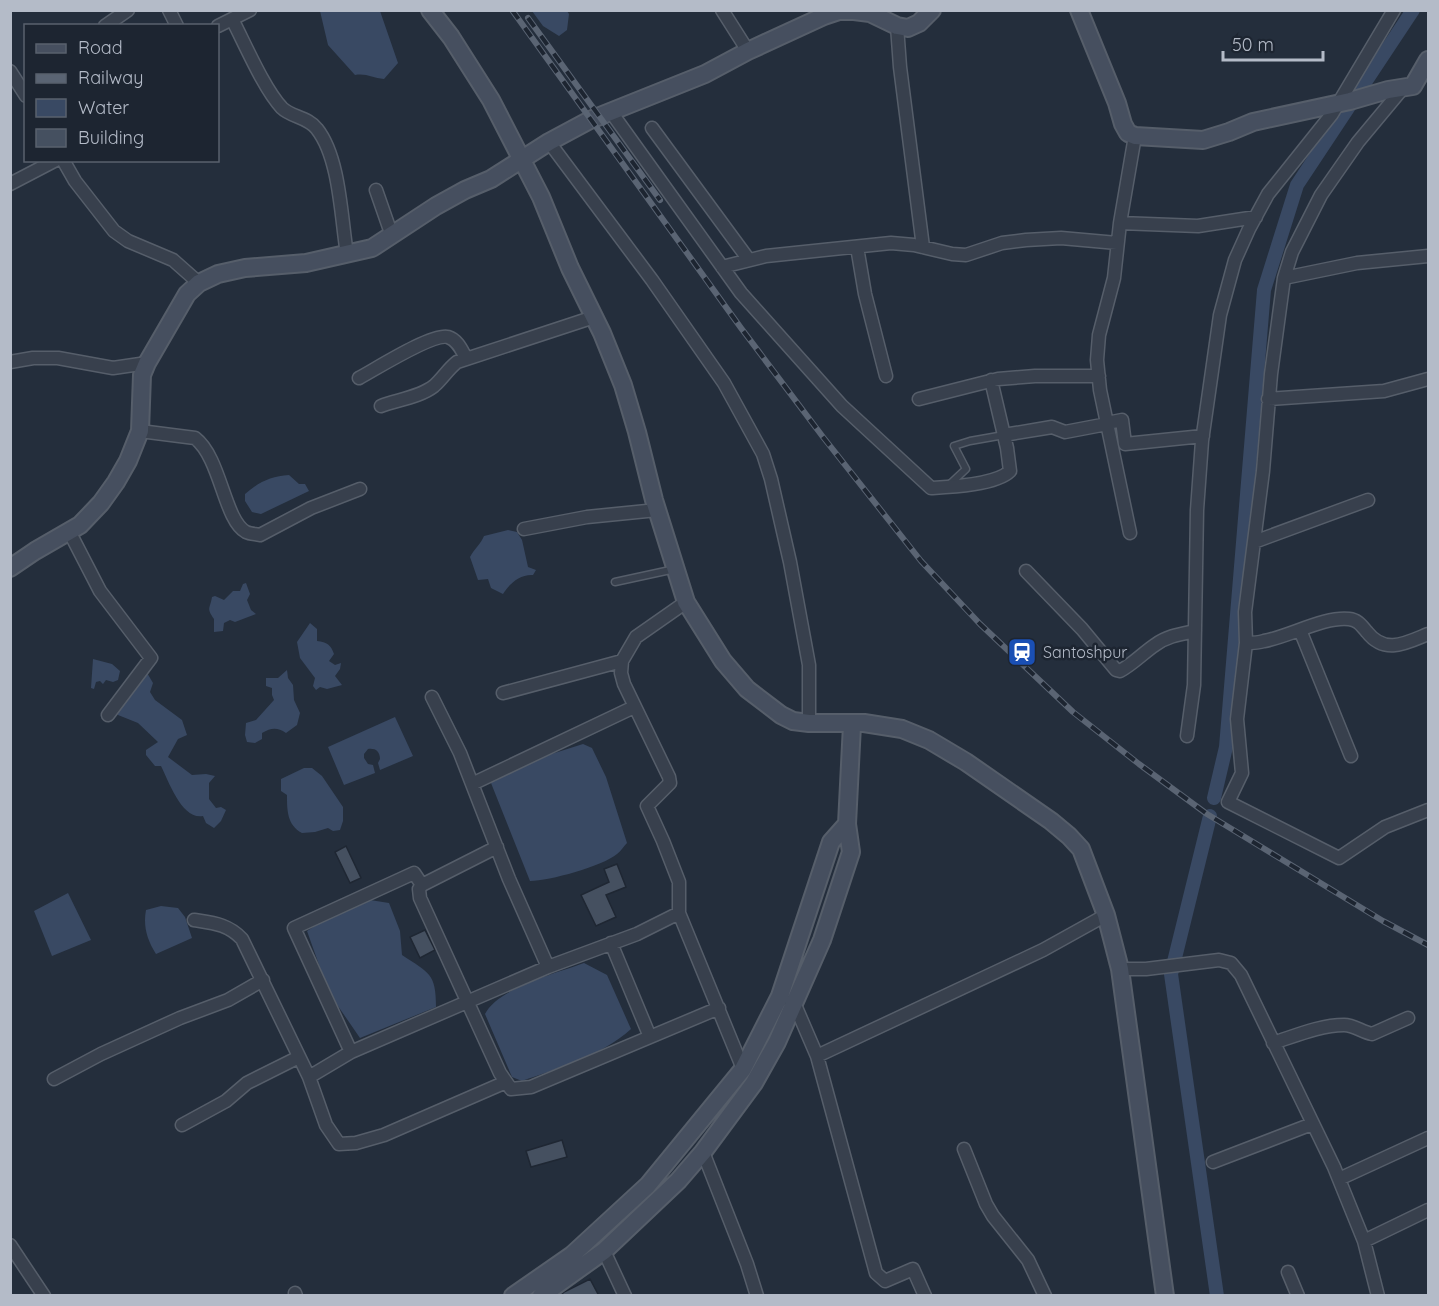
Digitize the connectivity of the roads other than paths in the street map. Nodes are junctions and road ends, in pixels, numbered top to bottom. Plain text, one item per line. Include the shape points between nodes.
1 (128, 10) edge
2 (169, 10) edge
3 (250, 10) edge
4 (430, 10) edge
5 (722, 10) edge
6 (932, 10) edge
7 (1079, 10) edge
8 (1394, 10) edge
9 (854, 11) edge
10 (232, 19) junction
11 (108, 24) edge
12 (176, 24) edge
13 (219, 26) edge
14 (897, 26) junction
15 (748, 51) junction
16 (1428, 60) edge
17 (10, 71) edge
18 (22, 81) edge
19 (1408, 88) edge
20 (1344, 103) junction
21 (611, 112) junction
22 (652, 128) dead end
23 (1135, 136) junction
24 (549, 142) junction
25 (520, 161) junction
26 (52, 162) edge
27 (64, 162) edge
28 (10, 184) edge
29 (376, 190) dead end
30 (1256, 217) junction
31 (1120, 223) junction
32 (392, 236) junction
33 (1118, 243) junction
34 (857, 247) junction
35 (923, 247) junction
36 (347, 254) junction
37 (1428, 256) edge
38 (749, 260) junction
39 (722, 267) junction
40 (1284, 278) junction
41 (199, 283) junction
42 (594, 317) junction
43 (466, 358) junction
44 (10, 362) edge
45 (147, 363) junction
46 (886, 376) dead end
47 (1099, 376) junction
48 (359, 378) dead end
49 (1428, 379) edge
50 (991, 380) junction
51 (919, 399) dead end
52 (1269, 399) junction
53 (381, 406) dead end
54 (1107, 423) junction
55 (140, 431) junction
56 (1004, 435) junction
57 (1203, 436) junction
58 (948, 487) junction
59 (360, 489) dead end
60 (1368, 500) dead end
61 (657, 510) junction
62 (524, 529) dead end
63 (69, 531) junction
64 (1130, 533) dead end
65 (1254, 542) junction
66 (10, 568) edge
67 (675, 569) junction
68 (1026, 571) dead end
69 (615, 582) dead end
70 (686, 602) junction
71 (1300, 630) junction
72 (1195, 631) junction
73 (1428, 634) edge
74 (1246, 644) junction
75 (621, 661) junction
76 (504, 693) dead end
77 (432, 697) dead end
78 (634, 707) junction
79 (108, 715) dead end
80 (808, 723) junction
81 (852, 725) junction
82 (1187, 736) dead end
83 (1351, 756) dead end
84 (472, 784) junction
85 (1428, 810) edge
86 (847, 824) junction
87 (497, 847) junction
88 (422, 885) junction
89 (679, 913) junction
90 (1106, 915) junction
91 (194, 920) dead end
92 (611, 943) junction
93 (548, 967) junction
94 (1120, 969) junction
95 (263, 980) junction
96 (780, 996) junction
97 (468, 1002) junction
98 (795, 1005) junction
99 (719, 1008) junction
100 (1408, 1018) dead end
101 (650, 1037) junction
102 (1272, 1043) junction
103 (351, 1052) junction
104 (817, 1056) junction
105 (299, 1057) junction
106 (743, 1068) junction
107 (309, 1077) junction
108 (54, 1079) dead end
109 (506, 1082) junction
110 (1312, 1124) junction
111 (182, 1125) dead end
112 (1428, 1138) edge
113 (964, 1149) dead end
114 (703, 1152) junction
115 (1213, 1162) dead end
116 (1338, 1179) junction
117 (1428, 1210) edge
118 (1364, 1241) junction
119 (10, 1245) edge
120 (604, 1251) junction
121 (1288, 1272) dead end
122 (920, 1294) edge
123 (44, 1296) edge
124 (513, 1296) edge
125 (541, 1296) edge
126 (625, 1296) edge
127 (757, 1296) edge
128 (1045, 1296) edge
129 (1165, 1296) edge
130 (1298, 1296) edge
131 (1378, 1296) edge

1 - 11 street
2 - 12 street
3 - 10 street
4 - 25 street via 491,100
5 - 15 street
6 - 14 street via 919,23 908,28
7 - 23 street via 1123,124
8 - 20 street
9 - 14 street via 870,13
9 - 15 street via 824,16
10 - 13 street
10 - 36 street via 273,96 286,112 318,129 331,157
14 - 35 street
15 - 21 street via 705,74
16 - 19 street
17 - 18 street
19 - 20 street
19 - 40 street via 1358,142 1321,195
20 - 23 street via 1252,122 1203,140
20 - 30 street via 1268,194
21 - 24 street
21 - 39 street
22 - 38 street
23 - 31 street
24 - 25 street
24 - 80 street via 724,383 763,454 788,552 809,665
25 - 32 street via 436,206
25 - 42 street
26 - 28 street
27 - 41 street via 114,231 173,260
29 - 32 street
30 - 31 street via 1198,226
30 - 57 street via 1235,260 1220,315
31 - 33 street
32 - 36 street via 372,248
33 - 35 street via 1061,238 1026,240 966,255
33 - 47 street via 1114,278 1099,335
34 - 35 street via 891,243
34 - 38 street
34 - 46 street
36 - 41 street via 245,268
37 - 40 street via 1357,263
38 - 39 street
39 - 58 street via 842,406 931,488
40 - 52 street
41 - 45 street via 187,294
42 - 43 street
42 - 61 street via 623,385
43 - 48 street via 453,340 436,338
43 - 53 street via 449,368 425,392
44 - 45 street via 58,358 113,368
45 - 55 street via 142,375
47 - 50 street
47 - 54 street
49 - 52 street via 1384,391
50 - 51 street
50 - 56 street
52 - 65 street
54 - 56 street via 1065,432 1052,427
54 - 57 street via 1122,420 1125,444
54 - 64 street
55 - 59 street via 195,438 200,442 208,451 234,517 241,528 252,534 260,535 311,508
55 - 63 street via 111,489 80,525
56 - 58 street via 1010,467 1007,474
56 - 58 lane via 954,446 966,469
57 - 72 street
60 - 65 street
61 - 62 street
61 - 67 street
63 - 66 street
63 - 79 street via 100,591 151,658
65 - 74 street via 1245,612
67 - 69 lane
67 - 70 street
68 - 72 street via 1116,670 1126,668 1156,644
70 - 75 street via 636,637
70 - 80 street via 723,661 747,689 781,715
71 - 73 street via 1347,619 1359,622 1370,636 1386,646 1399,646
71 - 74 street
71 - 83 street
72 - 82 street via 1194,685
74 - 85 street via 1237,719 1242,773 1228,802 1339,858 1385,827
75 - 76 street
75 - 78 street via 624,684
77 - 84 street
78 - 84 street
78 - 89 street via 669,777 670,783 647,806 679,882
80 - 81 street
81 - 86 street
81 - 90 street via 902,729 929,740 1051,822 1081,849
84 - 87 street
86 - 96 street via 831,842
86 - 98 street via 851,852 822,940
87 - 88 street
87 - 93 street
88 - 97 street via 418,890 420,898
88 - 103 street via 414,873 294,928
89 - 92 street
89 - 99 street
90 - 94 street
90 - 104 street via 1043,950
91 - 95 street via 233,929 247,946
92 - 93 street
92 - 101 street
93 - 97 street
94 - 102 street via 1219,960 1231,963 1241,975
94 - 129 street
95 - 105 street
95 - 108 street via 228,1000 180,1018
96 - 98 street
96 - 106 street
97 - 103 street
97 - 109 street
98 - 104 street
98 - 114 street via 754,1083
99 - 101 street
99 - 106 street
100 - 102 street via 1372,1034 1346,1025 1334,1026
101 - 109 street via 531,1087 511,1089
102 - 110 street
103 - 107 street
104 - 122 street via 876,1273 885,1281 913,1269
105 - 107 street
105 - 111 street via 248,1083 226,1101
106 - 124 street via 648,1185 572,1255
107 - 109 street via 327,1125 339,1144 346,1145 384,1134
110 - 115 street
110 - 116 street
112 - 116 street
113 - 128 street via 989,1210 1028,1260
114 - 120 street
114 - 127 street
116 - 118 street
117 - 118 street
118 - 131 street
119 - 123 street
120 - 125 street
120 - 126 street
121 - 130 street

